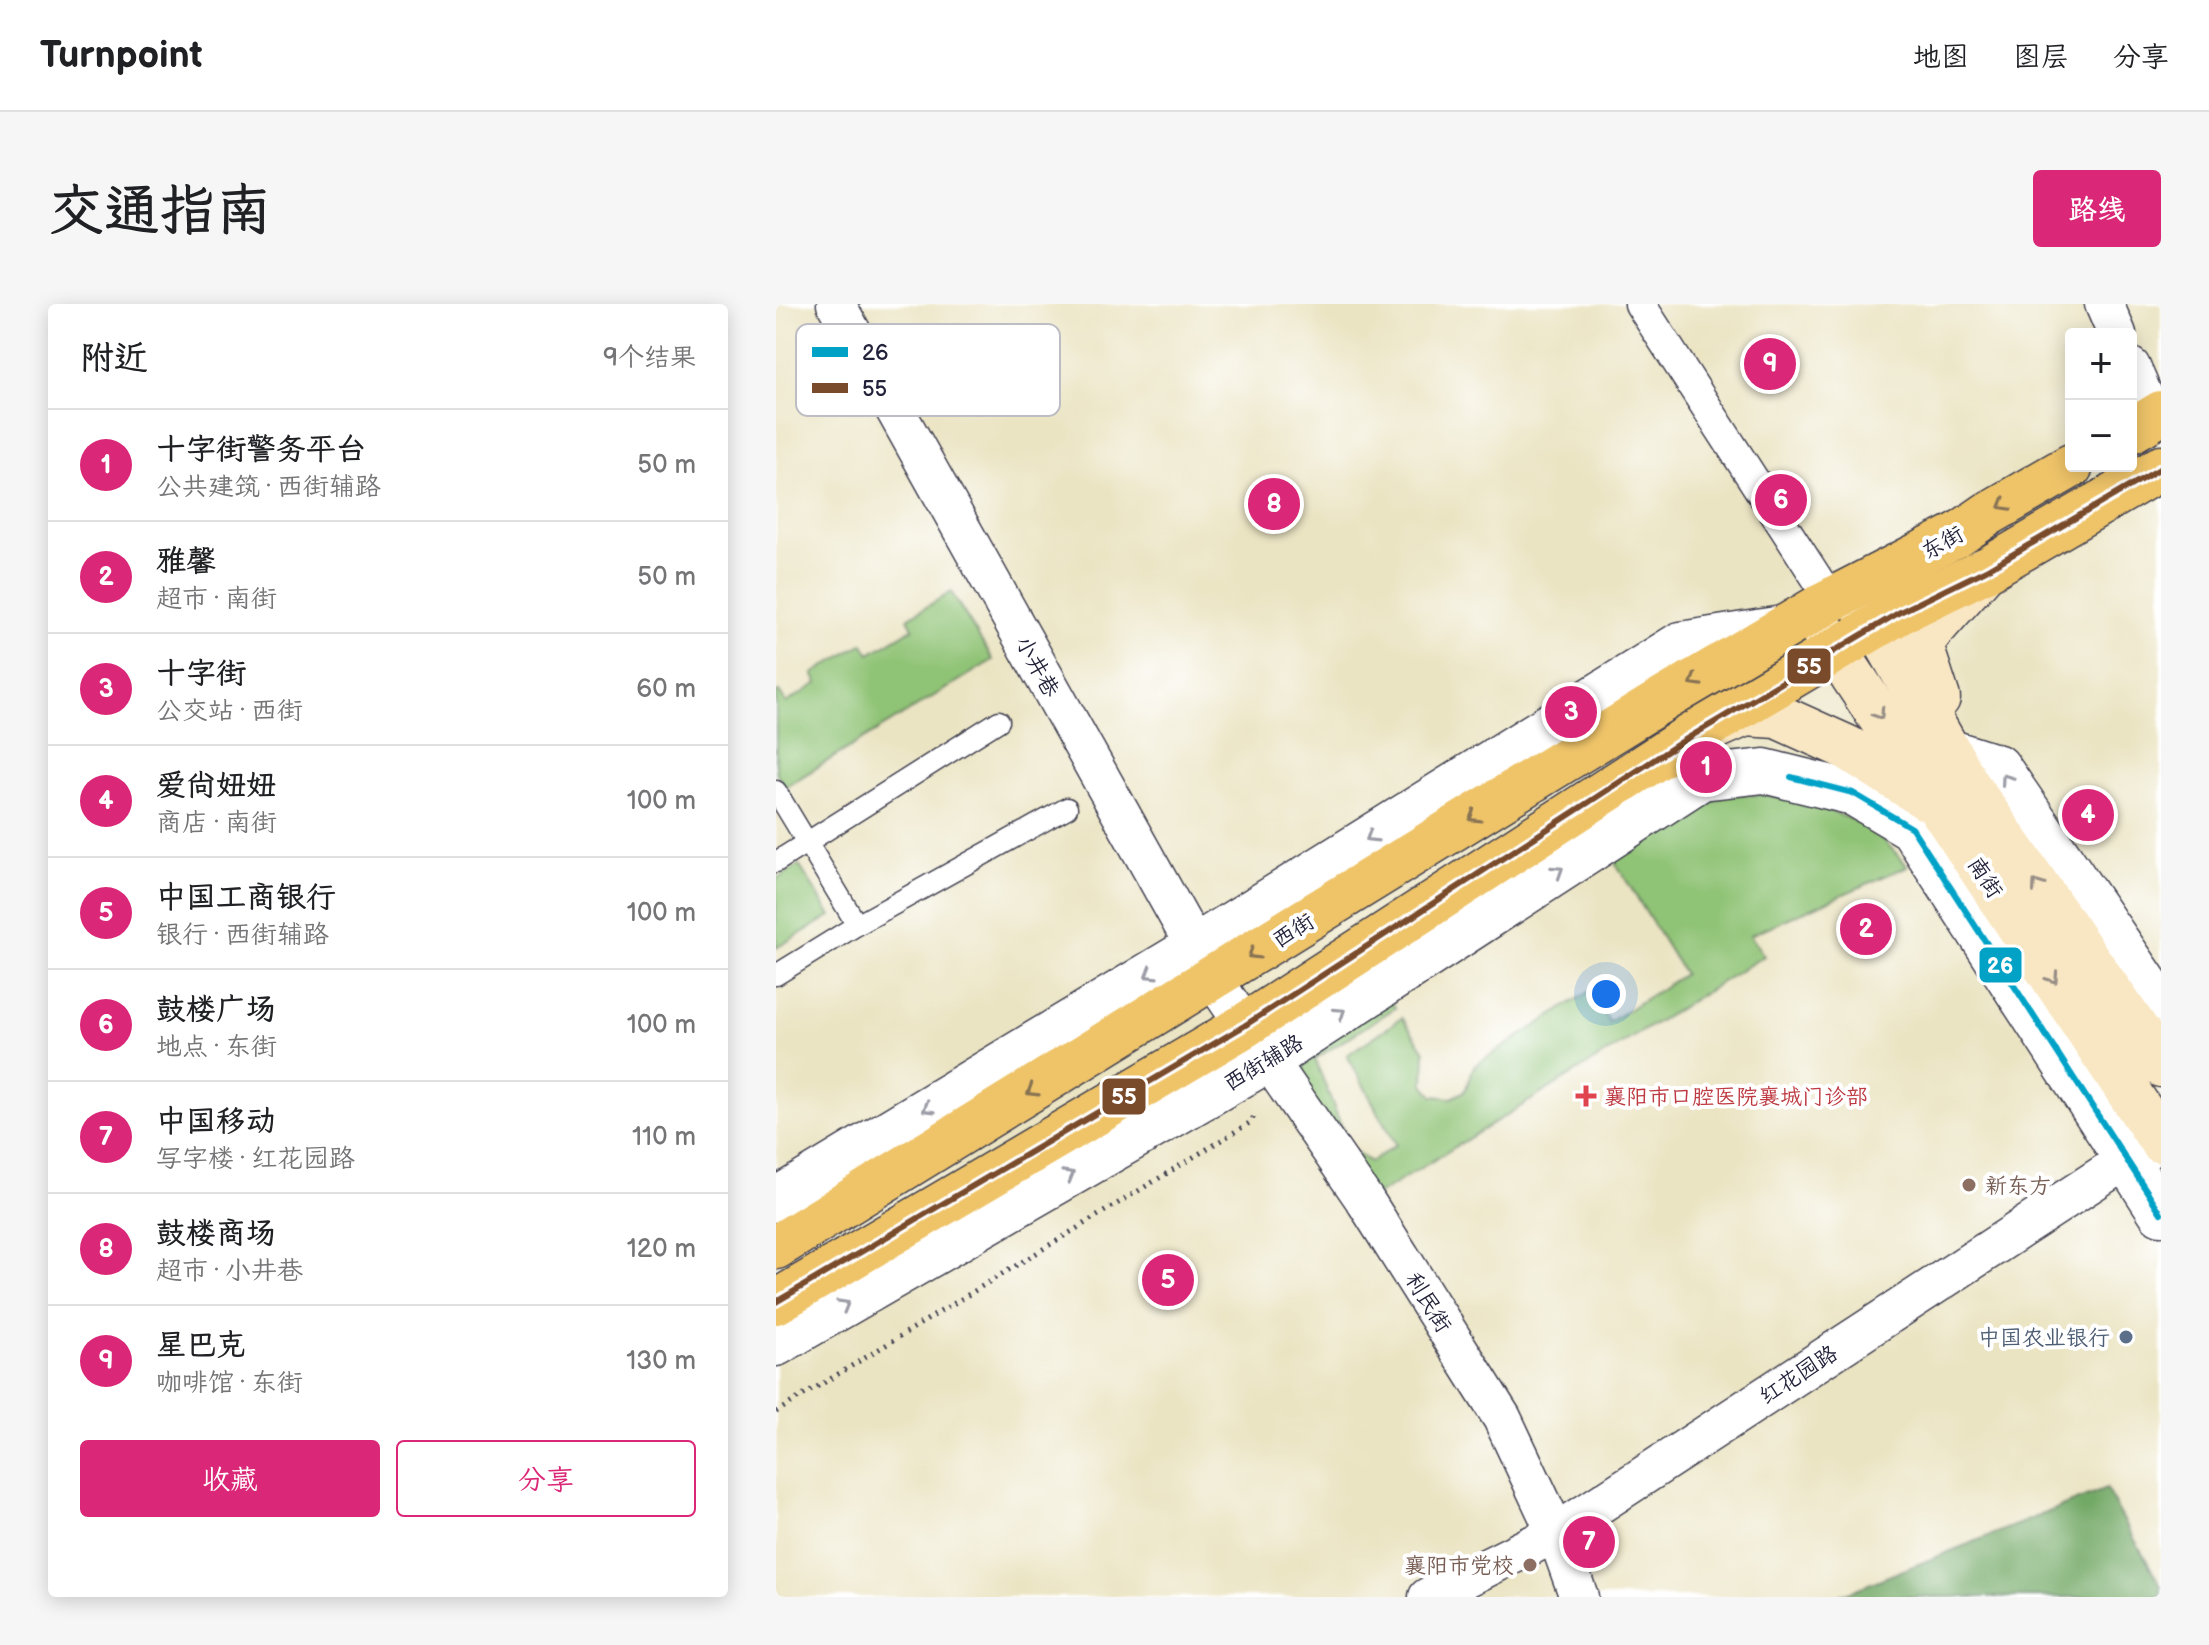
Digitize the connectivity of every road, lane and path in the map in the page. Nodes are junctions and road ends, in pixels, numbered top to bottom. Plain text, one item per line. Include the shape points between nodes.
1 (836, 304) edge
2 (1640, 304) edge
3 (2104, 304) edge
4 (847, 324) edge
5 (2114, 328) edge
6 (2137, 386) edge
7 (899, 416) edge
8 (2148, 421) edge
9 (2161, 468) edge
10 (2065, 470) edge
11 (1986, 570) junction
12 (1820, 607) junction
13 (1877, 626) junction
14 (1835, 650) junction
15 (999, 721) dead end
16 (1692, 760) junction
17 (1955, 782) junction
18 (776, 791) edge
19 (1067, 808) dead end
20 (807, 842) junction
21 (776, 862) edge
22 (857, 925) junction
23 (1204, 963) junction
24 (776, 975) edge
25 (2161, 1005) edge
26 (1256, 1043) junction
27 (2161, 1065) edge
28 (2150, 1148) edge
29 (776, 1200) edge
30 (2161, 1213) edge
31 (776, 1247) edge
32 (776, 1302) edge
33 (776, 1344) edge
34 (1556, 1533) junction
35 (1428, 1597) edge
36 (1579, 1597) edge

1 - 4 street, 小井巷
2 - 12 street
3 - 5 street
6 - 8 street
7 - 23 street, 小井巷
9 - 11 main road, 东街
10 -> 12 main road, 东街 via 1959,534
11 - 13 main road, 东街
11 - 17 main road via 1920,643
12 - 13 main road, 南街
12 - 14 main road, 南街
12 -> 23 main road, 西街
13 - 14 main road, 东街
13 - 17 main road, 南街
14 - 16 main road
14 -> 17 main road, 南街
15 - 20 lane
16 - 17 main road via 1745,714 1777,716 1848,748
26 -> 16 main road
16 - 28 street via 1853,793 1912,828
25 -> 17 street via 1998,767
27 -> 17 main road, 南街
17 -> 28 main road, 南街
18 - 20 lane
19 - 22 lane
20 - 21 lane
20 - 22 lane
22 - 24 lane
23 - 26 street, 小井巷
23 -> 29 street
23 -> 31 main road, 西街
26 - 32 main road
33 -> 26 street, 西街辅路
26 - 34 street, 利民街 via 1366,1202 1502,1418
28 - 30 street
28 - 34 street, 红花园路
34 - 35 street, 红花园路
34 - 36 street, 利民街

